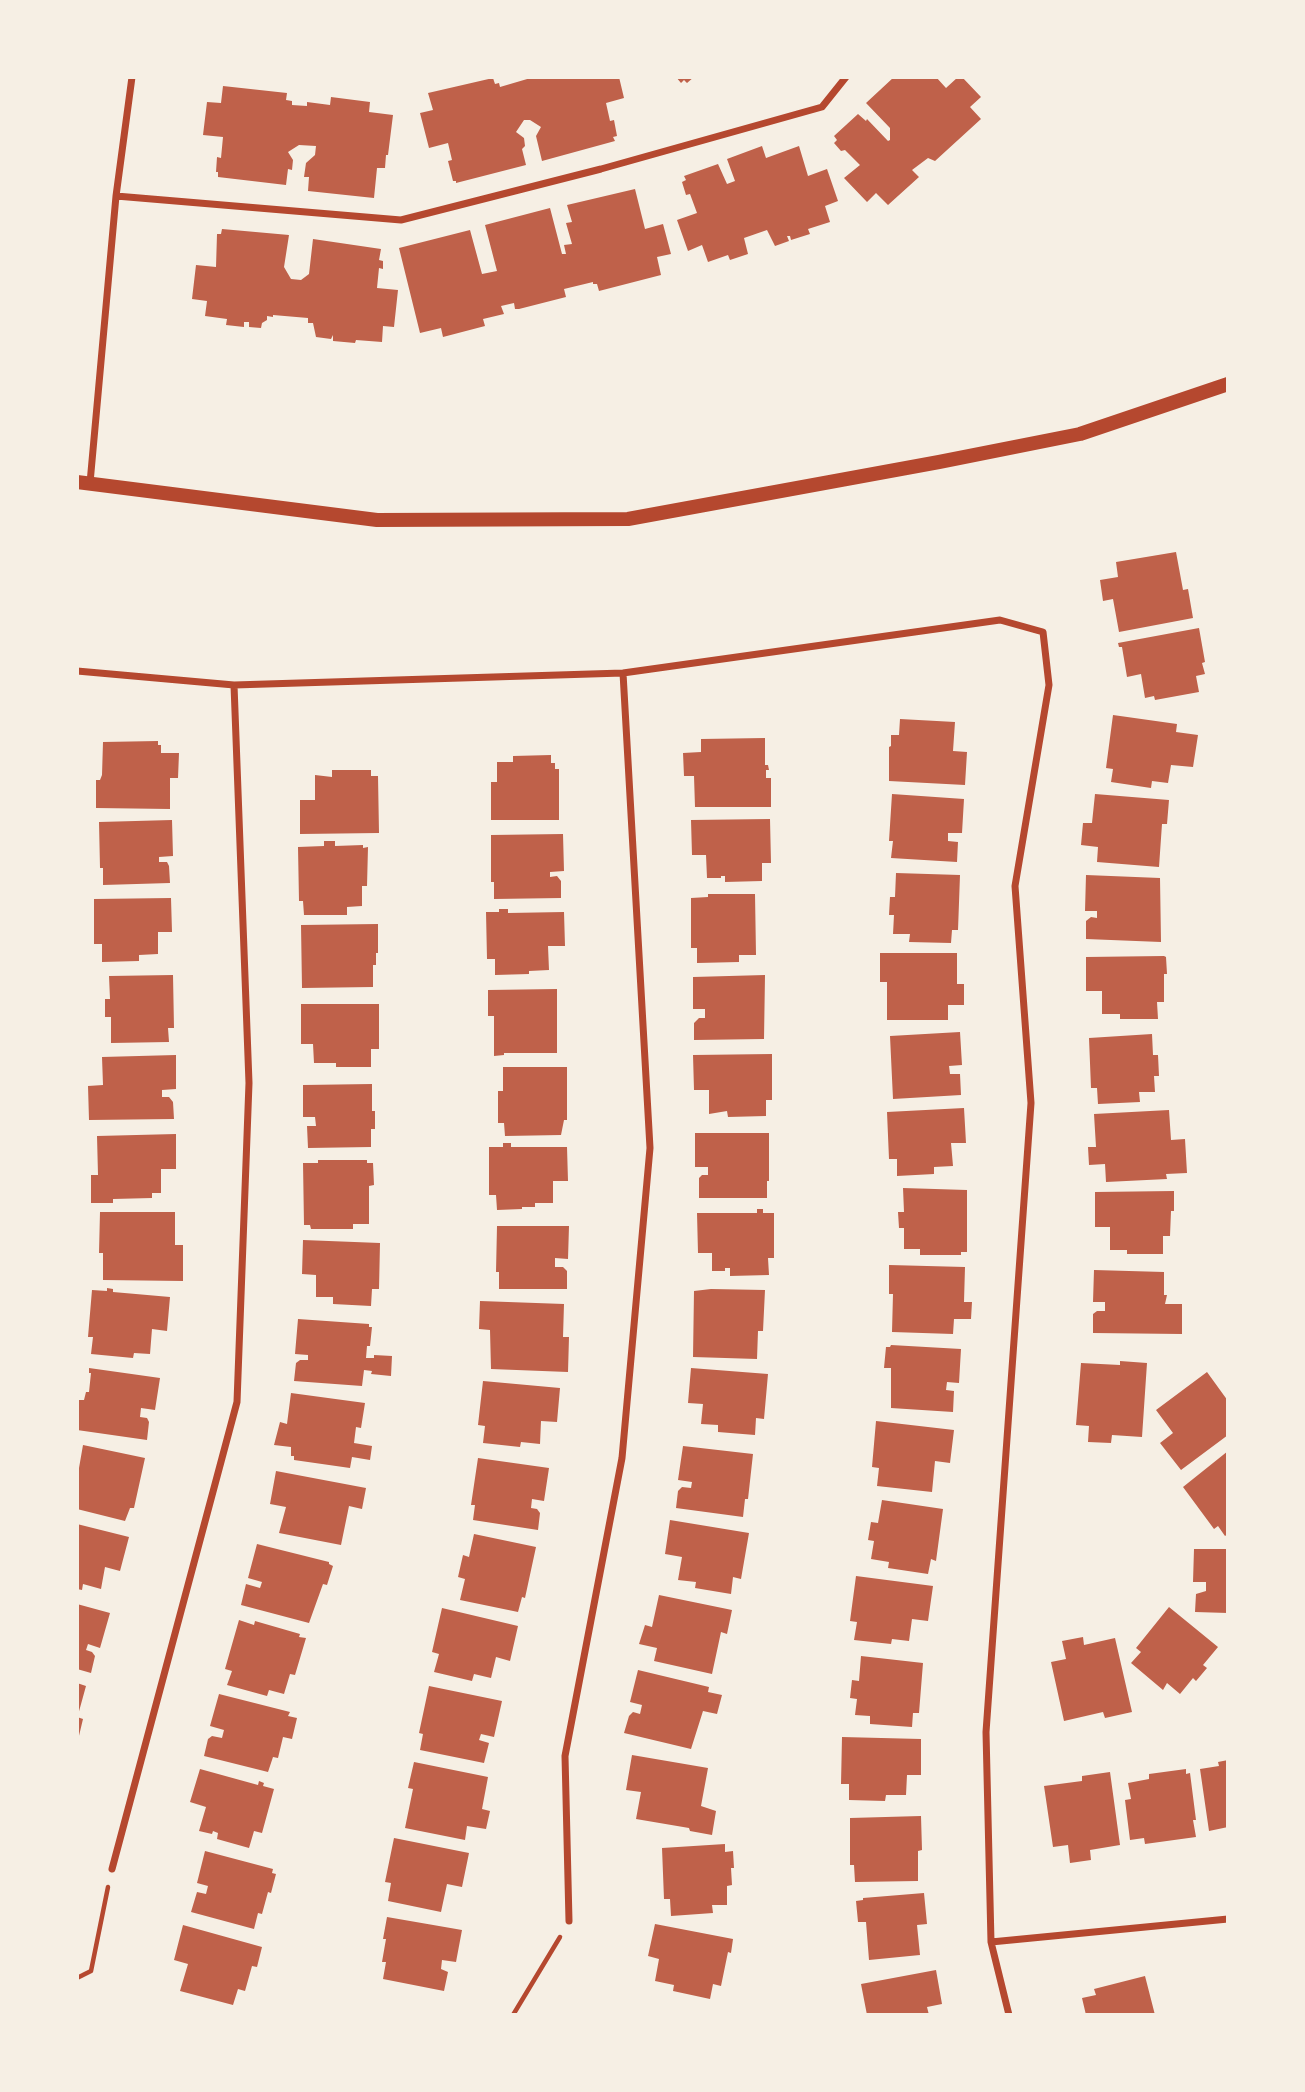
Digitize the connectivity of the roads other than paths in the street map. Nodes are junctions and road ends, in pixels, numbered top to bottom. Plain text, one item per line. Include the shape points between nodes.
1 (132, 77) edge
2 (846, 77) edge
3 (116, 196) junction
4 (1228, 384) edge
5 (83, 483) edge
6 (77, 671) edge
7 (623, 673) junction
8 (234, 685) junction
9 (112, 1869) road end
10 (1228, 1919) edge
11 (569, 1921) road end
12 (990, 1942) junction
13 (1009, 2015) edge

1 - 3 street
2 - 3 street via 822,107 401,220
3 - 5 street
4 - 5 main road via 1080,434 628,519 377,520
6 - 8 street
7 - 8 street
7 - 11 street via 650,1148 622,1458 565,1756
7 - 12 street via 1000,620 1043,632 1049,685 1015,886 1031,1103 986,1732
8 - 9 street via 250,1083 237,1402
10 - 12 street
12 - 13 street

